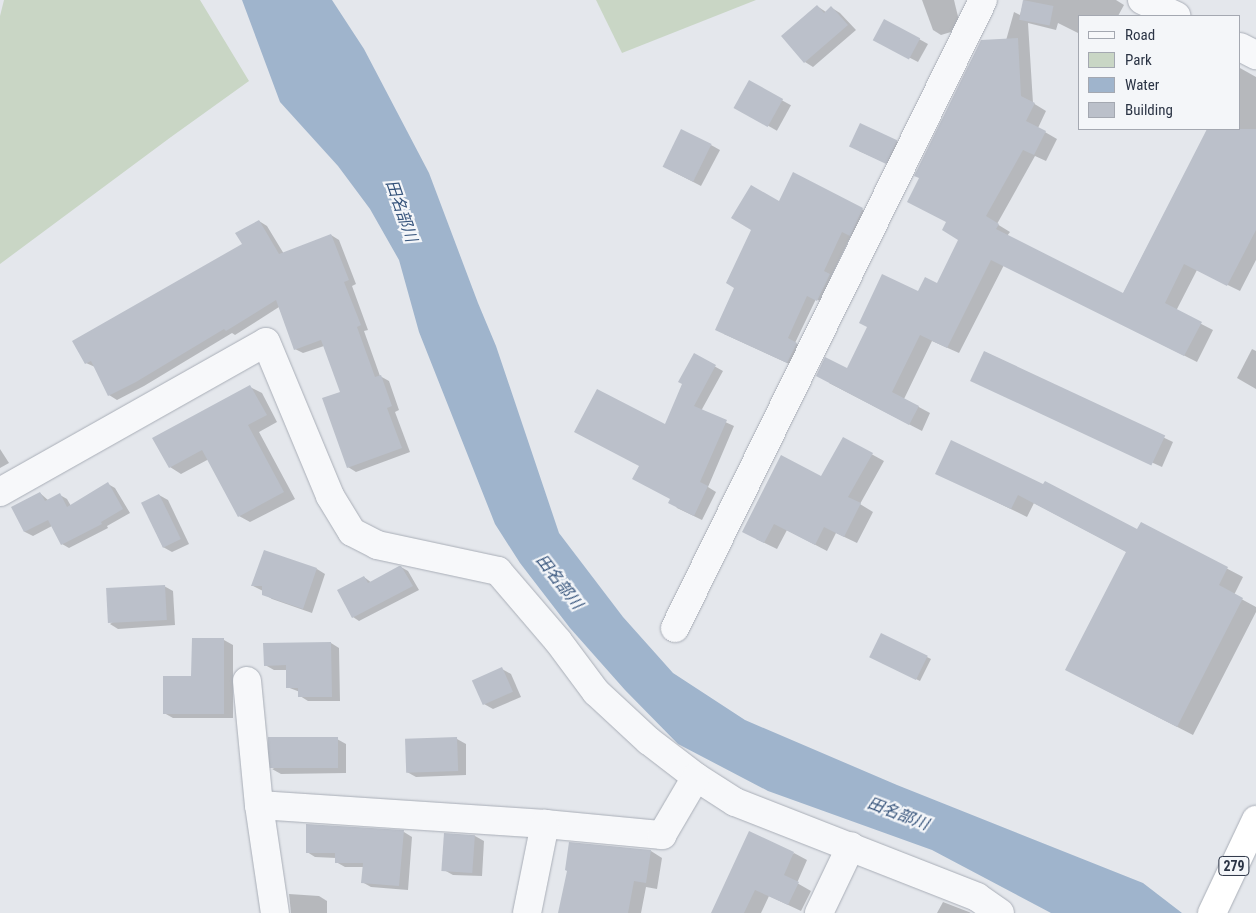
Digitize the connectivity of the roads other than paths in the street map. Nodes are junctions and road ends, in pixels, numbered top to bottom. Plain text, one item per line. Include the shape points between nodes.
1 (983, 0) edge
2 (1142, 0) edge
3 (1174, 15) edge
4 (1241, 48) edge
5 (1256, 55) edge
6 (0, 492) edge
7 (674, 628) dead end
8 (247, 681) dead end
9 (696, 777) junction
10 (259, 804) junction
11 (1256, 820) edge
12 (545, 824) junction
13 (851, 846) junction
14 (275, 913) edge
15 (527, 913) edge
16 (819, 913) edge
17 (1000, 913) edge
18 (1212, 913) edge

1 - 7 street
2 - 3 street
4 - 5 street
6 - 9 street via 266,342 330,496 352,532 377,545 498,571 558,641 596,692 648,742
8 - 10 street
9 - 12 street via 662,835
9 - 13 street via 735,802
10 - 12 street
10 - 14 street
11 - 18 highway, 279
12 - 15 street
13 - 16 street
13 - 17 street via 977,897

